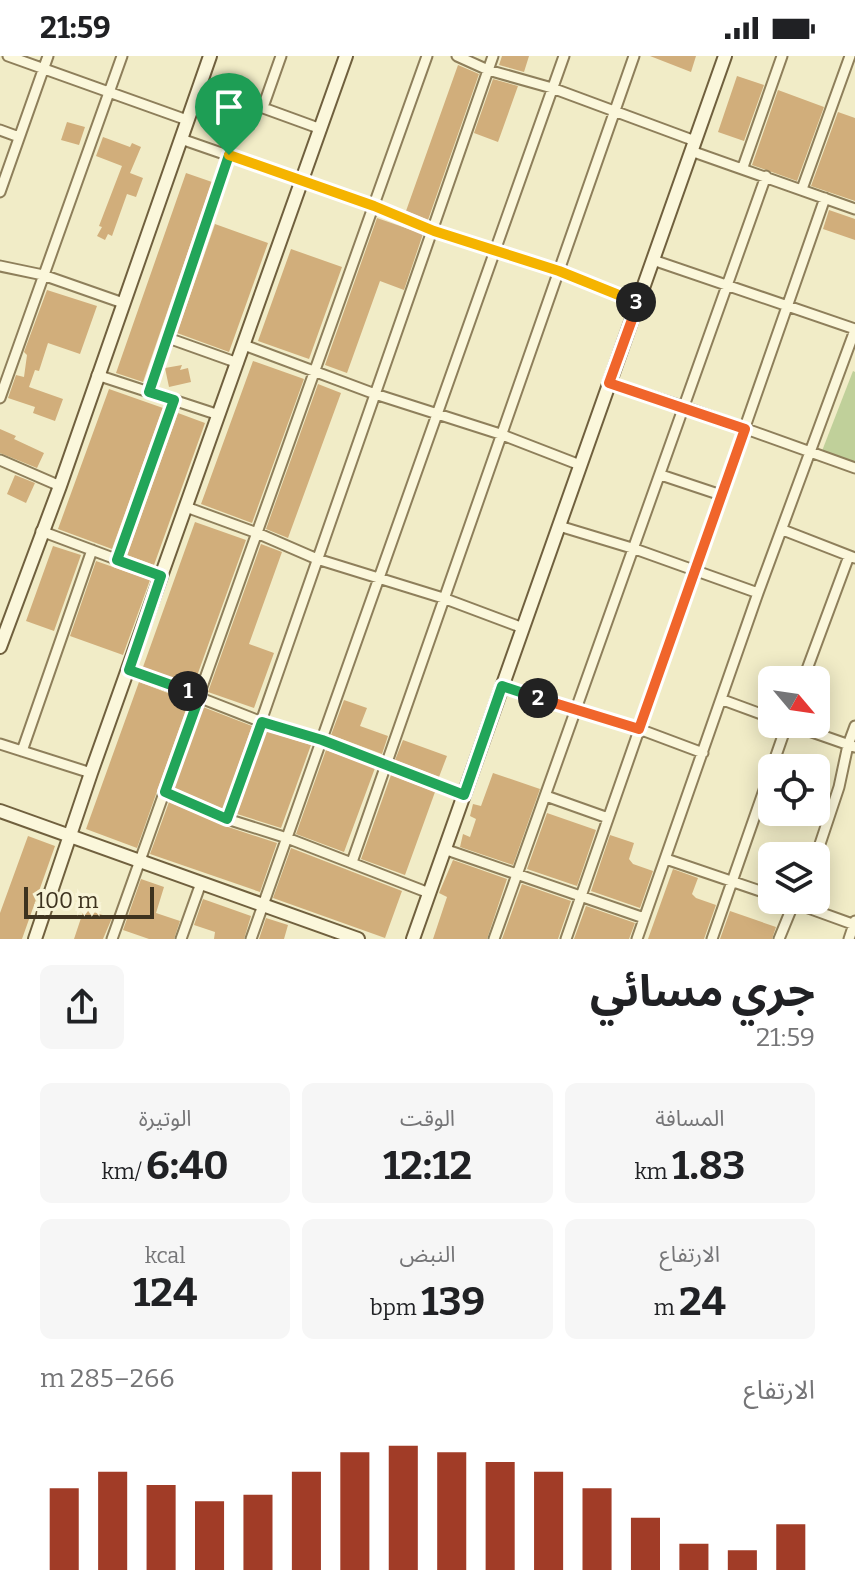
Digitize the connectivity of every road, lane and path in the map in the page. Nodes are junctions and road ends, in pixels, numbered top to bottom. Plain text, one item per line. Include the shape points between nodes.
1 (8, 56) edge
2 (48, 56) edge
3 (122, 56) edge
4 (210, 56) edge
5 (281, 56) edge
6 (346, 56) edge
7 (427, 56) edge
8 (457, 56) edge
9 (493, 56) edge
10 (564, 56) edge
11 (634, 56) edge
12 (725, 56) edge
13 (782, 56) edge
14 (850, 56) edge
15 (44, 69) junction
16 (488, 70) junction
17 (200, 85) junction
18 (552, 88) junction
19 (109, 93) junction
20 (263, 107) junction
21 (615, 110) junction
22 (187, 120) junction
23 (321, 129) junction
24 (0, 130) edge
25 (19, 137) junction
26 (181, 139) junction
27 (693, 146) junction
28 (229, 155) junction
29 (743, 167) junction
30 (766, 176) junction
31 (302, 181) junction
32 (802, 189) junction
33 (0, 192) edge
34 (825, 198) junction
35 (374, 206) junction
36 (855, 209) edge
37 (434, 231) junction
38 (495, 249) junction
39 (653, 260) junction
40 (0, 266) edge
41 (559, 271) junction
42 (43, 275) junction
43 (728, 284) junction
44 (123, 303) junction
45 (638, 303) junction
46 (788, 305) junction
47 (855, 330) edge
48 (168, 338) junction
49 (244, 345) junction
50 (238, 363) junction
51 (314, 370) junction
52 (97, 375) junction
53 (609, 383) junction
54 (149, 392) junction
55 (375, 394) junction
56 (0, 398) edge
57 (174, 400) junction
58 (685, 407) junction
59 (438, 412) junction
60 (219, 415) junction
61 (745, 429) junction
62 (500, 434) junction
63 (812, 452) junction
64 (0, 460) edge
65 (580, 465) junction
66 (855, 468) edge
67 (661, 475) junction
68 (60, 486) junction
69 (721, 495) junction
70 (186, 507) junction
71 (559, 526) junction
72 (783, 530) junction
73 (41, 531) junction
74 (257, 533) junction
75 (635, 549) junction
76 (92, 550) junction
77 (852, 557) edge
78 (317, 559) junction
79 (117, 560) junction
80 (695, 570) junction
81 (161, 576) junction
82 (379, 577) junction
83 (758, 593) junction
84 (443, 598) junction
85 (523, 628) junction
86 (0, 647) edge
87 (809, 666) edge
88 (129, 670) junction
89 (502, 686) junction
90 (200, 695) junction
91 (723, 700) junction
92 (576, 710) junction
93 (758, 713) edge
94 (262, 722) junction
95 (855, 726) edge
96 (639, 729) junction
97 (783, 738) edge
98 (829, 738) edge
99 (322, 740) junction
100 (0, 744) edge
101 (852, 746) edge
102 (22, 751) junction
103 (703, 753) junction
104 (385, 763) junction
105 (91, 773) junction
106 (165, 792) junction
107 (464, 795) junction
108 (546, 796) junction
109 (0, 811) edge
110 (608, 818) junction
111 (227, 819) junction
112 (69, 836) junction
113 (287, 838) junction
114 (821, 842) edge
115 (444, 849) junction
116 (666, 859) junction
117 (141, 861) junction
118 (352, 862) junction
119 (518, 873) junction
120 (733, 882) junction
121 (201, 883) junction
122 (758, 890) edge
123 (429, 893) junction
124 (581, 895) junction
125 (263, 905) junction
126 (788, 914) edge
127 (829, 914) edge
128 (644, 918) junction
129 (855, 923) edge
130 (322, 933) edge
131 (35, 939) edge
132 (112, 939) edge
133 (181, 939) edge
134 (251, 939) edge
135 (358, 939) edge
136 (413, 939) edge
137 (494, 939) edge
138 (566, 939) edge
139 (637, 939) edge
140 (712, 939) edge
141 (779, 939) edge
142 (849, 939) edge

1 - 15 street
2 - 15 street
3 - 19 street
4 - 17 street
5 - 20 street
6 - 23 street
7 - 35 street
8 - 16 street
9 - 16 street
10 - 18 street
11 - 21 street
12 - 27 street
13 - 29 street
14 - 32 street
15 - 19 street
15 - 25 street
16 - 18 street
16 - 37 street
17 - 20 street
17 - 22 street
18 - 21 street
18 - 38 street
19 - 22 street
19 - 42 street
20 - 23 street
21 - 27 street
21 - 41 street
22 - 26 street
23 - 31 street
24 - 25 street
25 - 33 street
26 - 28 street
26 - 44 street
27 - 29 street
27 - 39 street
28 - 31 street
28 - 48 street
29 - 30 street
30 - 32 street
30 - 43 street
31 - 35 street
31 - 49 street
32 - 34 street
34 - 36 street
34 - 46 street
35 - 37 street
35 - 51 street
37 - 38 street
37 - 55 street
38 - 41 street
38 - 59 street
39 - 43 street
39 - 45 street
40 - 42 street
41 - 45 street
41 - 62 street
42 - 44 street
42 - 56 street
43 - 46 street
43 - 58 street
44 - 52 street
45 - 53 street
46 - 47 street
46 - 61 street
47 - 63 street
48 - 50 street
48 - 54 street
49 - 50 street
49 - 51 street
50 - 60 street
51 - 55 street
51 - 74 street
52 - 54 street
52 - 68 street
53 - 58 street
53 - 65 street
54 - 57 street
55 - 59 street
55 - 78 street
57 - 60 street
57 - 79 street
58 - 61 street
58 - 67 street
59 - 62 street
59 - 82 street
60 - 70 street
61 - 63 street
61 - 69 street
62 - 65 street
62 - 84 street
63 - 66 street
63 - 72 street
64 - 68 street
65 - 71 street
67 - 69 street
67 - 75 street
68 - 73 street
69 - 80 street
70 - 74 street
70 - 81 street
71 - 75 street
71 - 85 street
72 - 77 street
72 - 83 street
73 - 76 street
73 - 86 street
74 - 78 street
74 - 90 street
75 - 80 street
75 - 92 street
76 - 79 street
76 - 102 street
77 - 87 street
78 - 82 street
78 - 94 street
79 - 81 street
80 - 83 street
80 - 96 street
81 - 88 street
82 - 84 street
82 - 99 street
83 - 91 street
84 - 85 street
84 - 104 street
85 - 89 street
88 - 90 street
88 - 105 street
89 - 92 street
89 - 107 street
90 - 94 street
90 - 106 street
91 - 93 street
91 - 103 street
92 - 96 street
92 - 108 street
94 - 99 street
94 - 111 street
95 - 101 street
96 - 103 street
96 - 110 street
97 - 120 street
98 - 101 street
99 - 104 street
99 - 113 street
100 - 102 street
101 - 114 street
102 - 105 street
103 - 116 street
104 - 107 street
104 - 118 street
105 - 112 street
106 - 111 street
106 - 117 street
107 - 115 street
108 - 110 street
108 - 119 street
109 - 112 street
110 - 124 street
111 - 113 street
112 - 117 street
112 - 131 street
113 - 118 street
113 - 125 street
115 - 119 street
115 - 123 street
116 - 120 street
116 - 128 street
117 - 121 street
117 - 132 street
118 - 123 street
119 - 124 street
119 - 137 street
120 - 122 street
120 - 140 street
121 - 125 street
121 - 133 street
123 - 136 street
124 - 128 street
124 - 138 street
125 - 130 street
125 - 134 street
126 - 141 street
127 - 129 street
128 - 139 street
129 - 142 street
130 - 135 street

